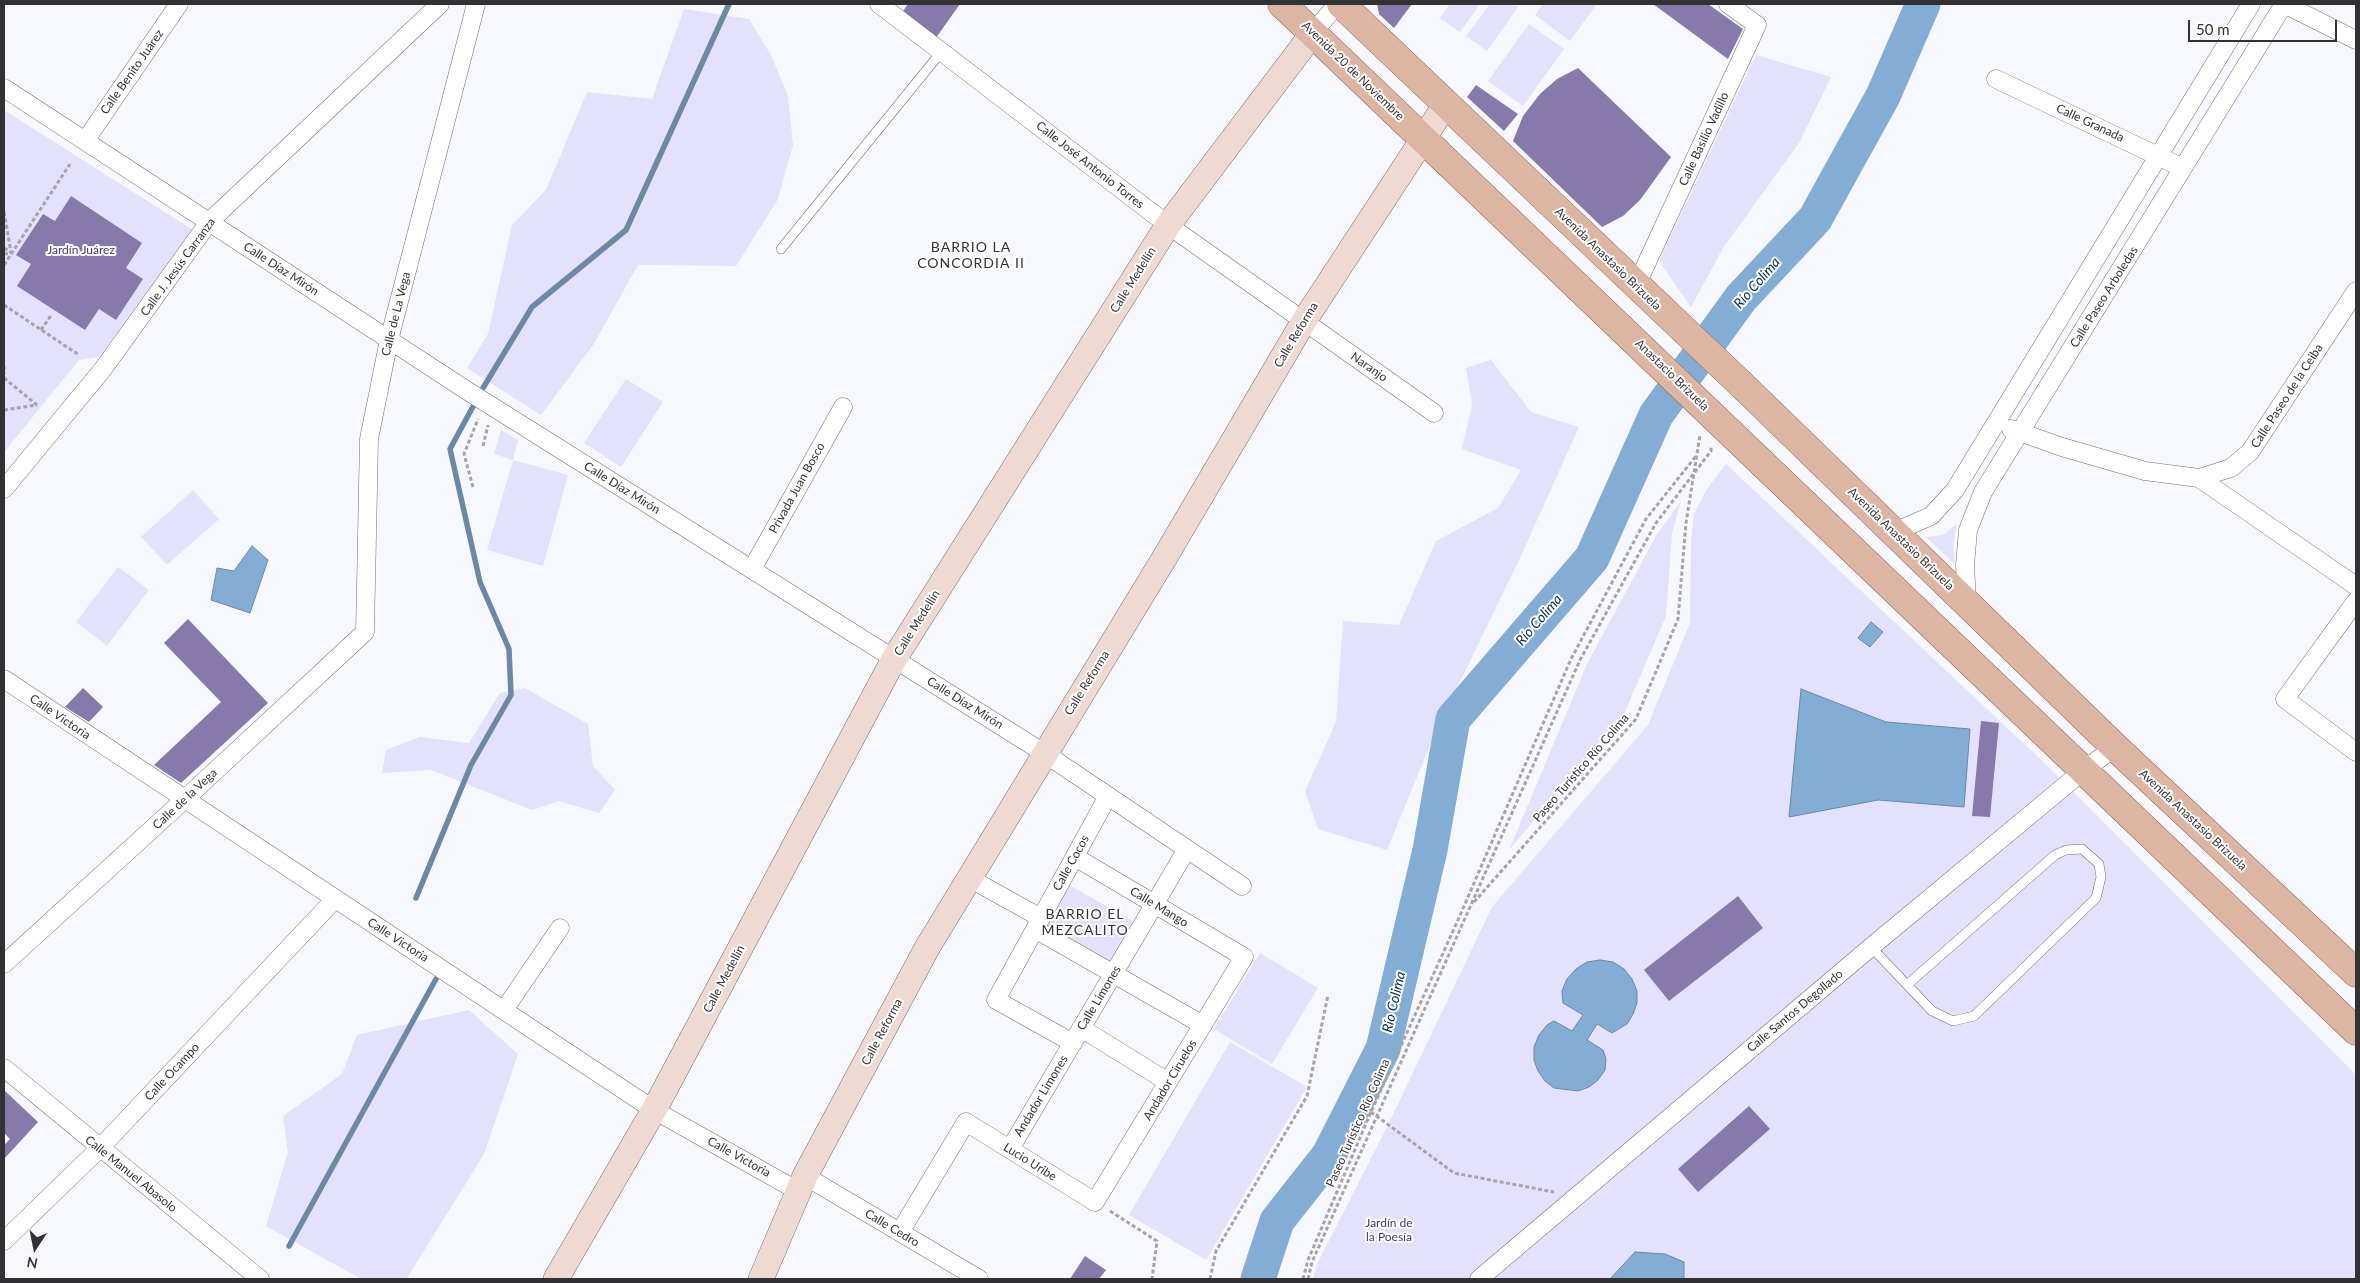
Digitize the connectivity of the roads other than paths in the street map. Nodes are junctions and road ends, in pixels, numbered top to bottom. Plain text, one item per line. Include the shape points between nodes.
1 (179, 4) edge
2 (440, 4) edge
3 (476, 4) edge
4 (879, 4) edge
5 (1282, 4) edge
6 (1337, 4) edge
7 (1341, 4) edge
8 (1728, 4) edge
9 (2251, 4) edge
10 (2284, 4) edge
11 (1313, 33) junction
12 (2356, 40) edge
13 (942, 51) junction
14 (1996, 79) dead end
15 (4, 88) edge
16 (1446, 104) junction
17 (1423, 138) junction
18 (85, 141) junction
19 (2158, 156) junction
20 (2183, 168) junction
21 (2127, 208) junction
22 (2150, 221) junction
23 (208, 222) junction
24 (1168, 225) junction
25 (781, 249) dead end
26 (2356, 291) edge
27 (1643, 292) junction
28 (1304, 321) junction
29 (389, 340) junction
30 (843, 407) dead end
31 (1434, 413) dead end
32 (1996, 424) junction
33 (2021, 432) junction
34 (2199, 478) junction
35 (4, 489) edge
36 (1894, 532) junction
37 (752, 570) junction
38 (2356, 586) edge
39 (2356, 601) edge
40 (1967, 604) junction
41 (365, 632) joint
42 (894, 659) junction
43 (4, 679) edge
44 (2115, 747) junction
45 (2356, 752) edge
46 (1044, 753) junction
47 (2084, 770) junction
48 (1108, 796) junction
49 (185, 799) junction
50 (1187, 849) junction
51 (1075, 857) junction
52 (969, 878) junction
53 (1242, 886) dead end
54 (335, 899) junction
55 (1154, 904) junction
56 (1038, 924) junction
57 (560, 928) dead end
58 (1871, 947) junction
59 (1244, 957) joint
60 (4, 964) edge
61 (2356, 973) edge
62 (1113, 974) junction
63 (1908, 984) junction
64 (504, 1010) junction
65 (1203, 1025) junction
66 (2356, 1032) edge
67 (1077, 1035) junction
68 (4, 1068) edge
69 (1168, 1082) junction
70 (654, 1110) junction
71 (100, 1148) junction
72 (1010, 1149) junction
73 (802, 1183) junction
74 (1095, 1202) joint
75 (900, 1232) junction
76 (4, 1241) edge
77 (260, 1279) edge
78 (556, 1279) edge
79 (761, 1279) edge
80 (979, 1279) edge
81 (1479, 1279) edge

1 - 18 street, Calle Benito Juárez
2 - 23 street, Calle J. Jesús Carranza
3 - 29 street, Calle de La Vega
4 - 13 street, Calle José Antonio Torres
5 - 11 main road, Avenida 20 de Noviembre
6 - 11 street, Calle Medellín
7 - 16 main road
8 - 27 street, Calle Basilio Vadillo via 1757,25
9 - 19 street, Calle Paseo Arboledas
10 - 12 street
10 - 20 street, Calle Paseo Arboledas
11 - 17 main road, Avenida 20 de Noviembre
11 - 24 street, Calle Medellín
13 - 24 street, Calle José Antonio Torres
13 - 25 lane
14 - 19 street, Calle Granada
15 - 18 street, Calle Díaz Mirón
16 - 17 street, Calle Reforma
16 - 27 main road, Avenida Anastasio Brizuela
17 - 28 street, Calle Reforma
17 - 47 main road, Anastacio Brizuela via 1630,334 1708,422
18 - 23 street, Calle Díaz Mirón
19 - 20 street, Calle Granada
19 - 21 street, Calle Paseo Arboledas
20 - 22 street, Calle Paseo Arboledas
21 - 22 street
21 - 32 street, Calle Paseo Arboledas
22 - 33 street, Calle Paseo Arboledas
23 - 29 street, Calle Díaz Mirón
23 - 35 street, Calle J. Jesús Carranza via 103,369
24 - 28 street, Calle José Antonio Torres
24 - 42 street, Calle Medellín
26 - 34 street, Calle Paseo de la Ceiba via 2250,452 2231,468
27 - 36 main road, Avenida Anastasio Brizuela
28 - 31 street, Naranjo
28 - 46 street, Calle Reforma via 1165,557
29 - 37 street, Calle Díaz Mirón
29 - 41 street, Calle de La Vega via 370,439
30 - 37 street, Privada Juan Bosco
32 - 33 street, Calle Paseo de la Ceiba
32 - 36 street, Calle Paseo Arboledas via 1947,500 1931,516
33 - 34 street, Calle Paseo de la Ceiba via 2145,470
33 - 40 street, Calle Paseo Arboledas via 1983,492 1968,530 1965,565
34 - 38 street
36 - 40 main road, Avenida Anastasio Brizuela
37 - 42 street, Calle Díaz Mirón
39 - 45 street via 2285,699
40 - 44 main road, Avenida Anastasio Brizuela
41 - 49 street, Calle de la Vega
42 - 46 street, Calle Díaz Mirón
42 - 70 street, Calle Medellín
43 - 49 street, Calle Victoria
44 - 47 street, Calle Santos Degollado
44 - 61 main road, Avenida Anastasio Brizuela
46 - 48 street, Calle Díaz Mirón
46 - 52 street, Calle Reforma
47 - 58 street, Calle Santos Degollado
47 - 66 main road
48 - 50 street, Calle Díaz Mirón
48 - 51 street, Calle Cocos
49 - 54 street, Calle Victoria
49 - 60 street, Calle de la Vega
50 - 53 street, Calle Díaz Mirón
50 - 55 street
51 - 55 street, Calle Mango
51 - 56 street, Calle Cocos
52 - 56 street
52 - 73 street, Calle Reforma via 927,948
54 - 64 street, Calle Victoria
54 - 71 street, Calle Ocampo
55 - 59 street, Calle Mango
55 - 62 street, Calle Limones
56 - 62 street
56 - 67 street, Calle Cocos via 996,1000
57 - 64 street
58 - 63 lane
58 - 81 street, Calle Santos Degollado
59 - 65 street, Andador Ciruelos
62 - 65 street
62 - 67 street, Calle Limones
63 - 63 lane via 2055,855 2082,849 2100,864 2101,877 2096,898 1974,1016 1953,1021 1932,1011
64 - 70 street, Calle Victoria
65 - 69 street, Andador Ciruelos
67 - 69 street
67 - 72 street, Andador Limones
68 - 71 street, Calle Manuel Abasolo
69 - 74 street, Andador Ciruelos
70 - 73 street, Calle Victoria
70 - 78 street, Calle Medellín
71 - 76 street, Calle Ocampo
71 - 77 street, Calle Manuel Abasolo
72 - 74 street, Lucio Uribe
72 - 75 street, Lucio Uribe via 966,1122
73 - 75 street, Calle Cedro
73 - 79 street, Calle Reforma
75 - 80 street, Calle Cedro

